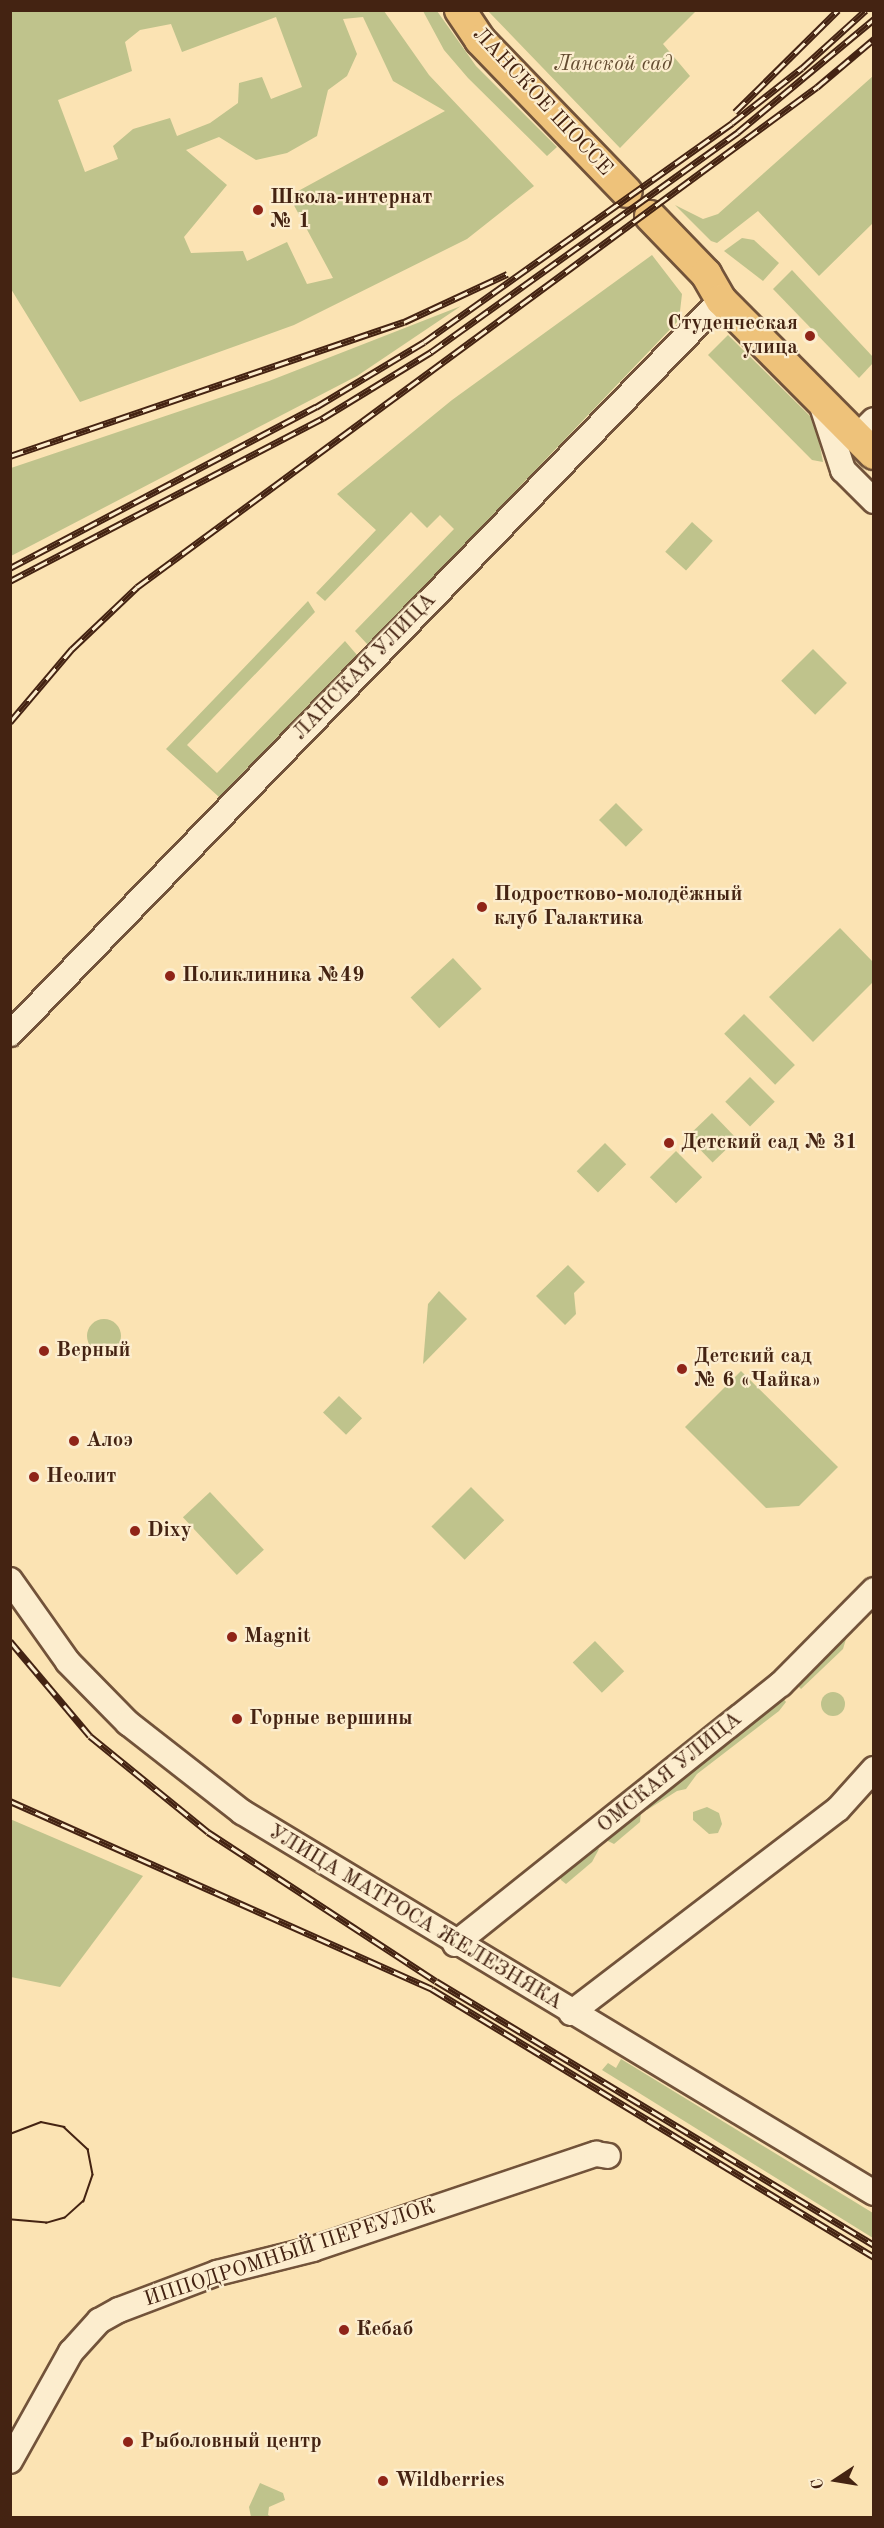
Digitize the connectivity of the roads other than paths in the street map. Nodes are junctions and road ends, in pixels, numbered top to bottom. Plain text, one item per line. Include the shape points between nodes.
1 (460, 11) edge
2 (627, 192) dead end
3 (650, 216) dead end
4 (706, 274) junction
5 (721, 300) junction
6 (820, 400) junction
7 (872, 433) edge
8 (873, 501) edge
9 (10, 1034) edge
10 (10, 1580) edge
11 (873, 1590) edge
12 (873, 1769) edge
13 (455, 1944) junction
14 (571, 2013) junction
15 (608, 2156) dead end
16 (873, 2193) edge
17 (10, 2461) edge

1 - 2 main road, ЛАНСКОЕ ШОССЕ via 480,40
3 - 4 main road
4 - 5 main road
4 - 7 main road via 732,290
5 - 6 main road
5 - 9 street, ЛАНСКАЯ УЛИЦА
6 - 7 main road
6 - 8 street via 843,470
10 - 13 street, УЛИЦА МАТРОСА ЖЕЛЕЗНЯКА via 68,1662 128,1723 242,1812
11 - 13 street, ОМСКАЯ УЛИЦА via 781,1684
12 - 14 street via 838,1809
13 - 14 street, УЛИЦА МАТРОСА ЖЕЛЕЗНЯКА
14 - 16 street, УЛИЦА МАТРОСА ЖЕЛЕЗНЯКА
15 - 17 street, ИППОДРОМНЫЙ ПЕРЕУЛОК via 596,2154 313,2249 217,2272 118,2310 99,2321 71,2352

